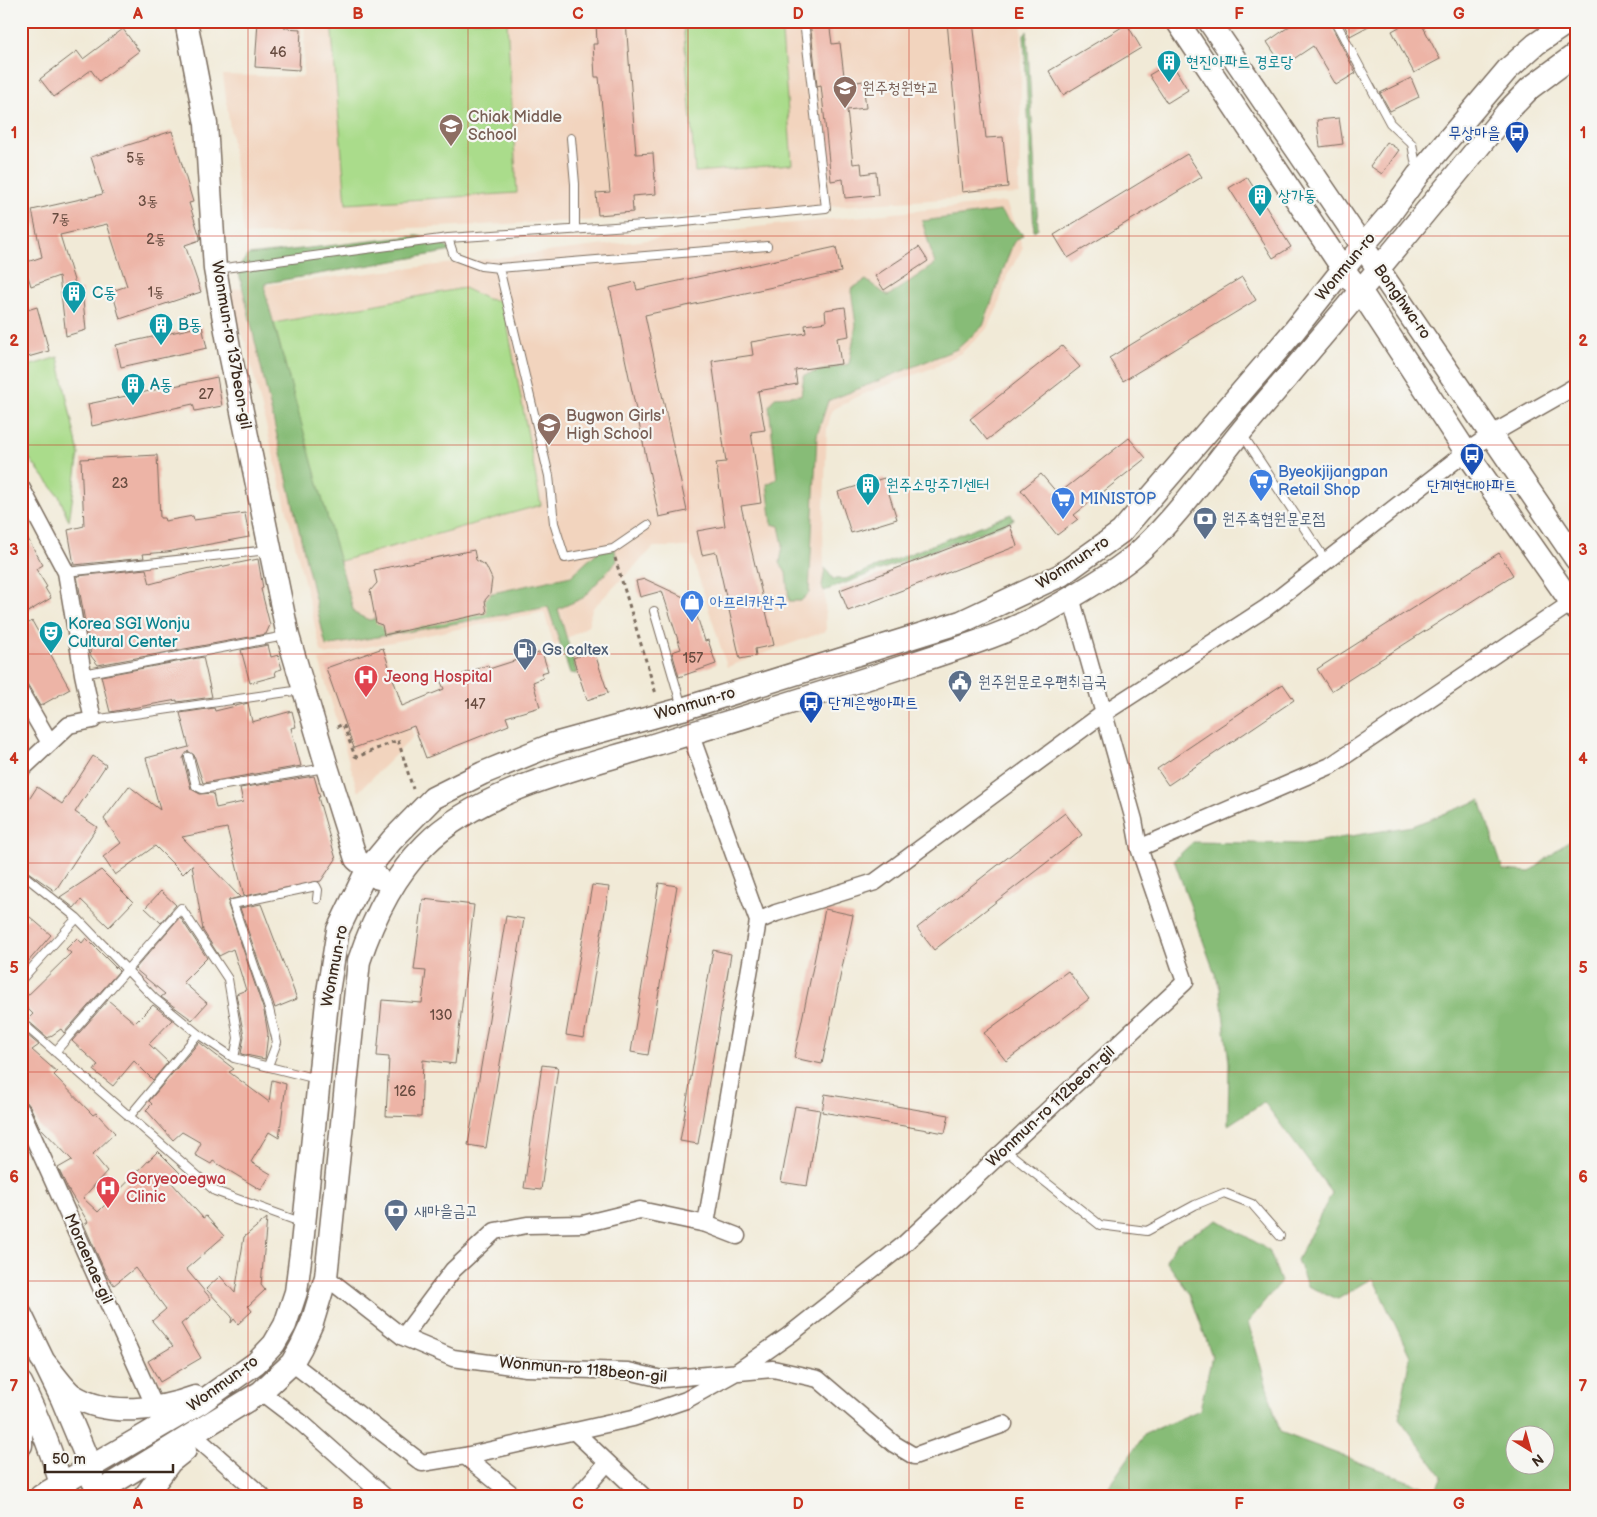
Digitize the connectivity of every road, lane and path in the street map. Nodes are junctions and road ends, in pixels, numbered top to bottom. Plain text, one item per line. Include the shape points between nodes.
1 (186, 21) edge
2 (804, 21) edge
3 (1177, 21) edge
4 (1209, 21) edge
5 (1335, 21) edge
6 (1570, 21) edge
7 (1576, 54) edge
8 (571, 138) dead end
9 (1418, 175) junction
10 (575, 230) junction
11 (448, 238) junction
12 (767, 246) dead end
13 (1363, 246) junction
14 (499, 268) junction
15 (215, 269) junction
16 (1343, 269) junction
17 (1380, 271) junction
18 (1361, 292) junction
19 (1576, 386) edge
20 (1241, 432) junction
21 (1492, 434) junction
22 (1466, 452) junction
23 (21, 487) edge
24 (648, 525) dead end
25 (270, 550) junction
26 (616, 559) dead end
27 (1576, 559) edge
28 (1326, 561) junction
29 (66, 572) junction
30 (1061, 574) junction
31 (1071, 597) junction
32 (1574, 606) edge
33 (654, 611) dead end
34 (288, 636) junction
35 (83, 674) junction
36 (303, 690) junction
37 (21, 693) edge
38 (656, 694) dead end
39 (682, 709) junction
40 (1104, 713) junction
41 (93, 720) junction
42 (337, 727) dead end
43 (690, 733) junction
44 (50, 743) junction
45 (189, 757) dead end
46 (326, 768) junction
47 (21, 770) edge
48 (413, 789) dead end
49 (1139, 848) junction
50 (367, 870) junction
51 (21, 873) edge
52 (392, 889) junction
53 (317, 900) dead end
54 (77, 918) junction
55 (758, 921) junction
56 (128, 969) junction
57 (21, 980) edge
58 (21, 1022) edge
59 (198, 1034) junction
60 (55, 1052) junction
61 (234, 1058) junction
62 (268, 1066) junction
63 (318, 1080) junction
64 (21, 1110) edge
65 (129, 1117) junction
66 (1005, 1150) junction
67 (305, 1224) junction
68 (706, 1224) junction
69 (737, 1236) dead end
70 (1280, 1236) dead end
71 (326, 1277) junction
72 (21, 1316) edge
73 (403, 1338) junction
74 (42, 1358) junction
75 (292, 1363) junction
76 (738, 1371) junction
77 (21, 1383) edge
78 (226, 1385) junction
79 (261, 1392) junction
80 (155, 1407) junction
81 (232, 1412) junction
82 (21, 1418) edge
83 (1004, 1424) dead end
84 (574, 1432) junction
85 (198, 1439) junction
86 (21, 1445) edge
87 (465, 1456) junction
88 (607, 1463) junction
89 (92, 1468) junction
90 (28, 1487) edge
91 (62, 1490) edge
92 (95, 1495) edge
93 (145, 1496) edge
94 (262, 1496) edge
95 (384, 1496) edge
96 (514, 1496) edge
97 (578, 1496) edge
98 (643, 1496) edge

1 - 15 main road, Wonmun-ro 137beon-gil via 206,124
2 - 10 lane via 826,208
3 - 16 main road
4 - 13 main road, Bonghwa-ro
5 - 9 lane via 1390,123 1412,144
6 - 9 main road, Wonmun-ro via 1536,44 1507,70
7 - 17 main road, Wonmun-ro via 1530,88 1507,112
8 - 10 lane
9 - 13 main road, Wonmun-ro
10 - 11 lane
11 - 14 lane via 454,256 481,266
11 - 15 lane
12 - 14 lane
13 - 16 main road, Wonmun-ro
13 - 17 main road, Bonghwa-ro
14 - 24 lane via 549,476 554,523 565,558 613,549
15 - 25 main road, Wonmun-ro 137beon-gil
16 - 18 main road, Bonghwa-ro
16 - 30 main road, Wonmun-ro via 1294,331 1121,532
17 - 18 main road, Wonmun-ro
17 - 21 main road, Bonghwa-ro
18 - 20 main road, Wonmun-ro
18 - 22 main road, Bonghwa-ro
19 - 21 street
20 - 28 lane
20 - 31 main road, Wonmun-ro via 1141,550
21 - 22 street
21 - 27 main road, Bonghwa-ro
22 - 28 street
22 - 32 main road, Bonghwa-ro
23 - 29 street
25 - 29 lane
25 - 34 main road, Wonmun-ro 137beon-gil
26 - 38 path
28 - 40 street via 1266,608
29 - 35 street
30 - 31 main road
30 - 39 main road, Wonmun-ro via 961,622
31 - 40 street, Wonmun-ro 112beon-gil
31 - 43 main road, Wonmun-ro via 1004,632
32 - 49 street via 1330,766
33 - 39 lane
34 - 35 lane
34 - 36 main road, Wonmun-ro 137beon-gil
35 - 41 street
36 - 41 lane
36 - 46 main road, Wonmun-ro 137beon-gil
37 - 44 street
39 - 43 main road
39 - 50 main road, Wonmun-ro via 554,744 433,798
40 - 49 street, Wonmun-ro 112beon-gil
40 - 55 street via 875,882
41 - 44 street via 69,725
42 - 48 path via 343,724 357,757 398,740
43 - 52 main road, Wonmun-ro via 554,775 499,796 463,816 426,844
43 - 55 street
44 - 47 street
45 - 46 lane via 196,786 202,789
46 - 50 main road, Wonmun-ro 137beon-gil via 356,859
49 - 66 street, Wonmun-ro 112beon-gil via 1185,982
50 - 52 main road, Wonmun-ro 137beon-gil
50 - 63 main road, Wonmun-ro via 338,930
51 - 54 lane
52 - 71 main road, Wonmun-ro via 368,934 359,961
53 - 62 lane via 316,886 233,904 277,1042
54 - 56 lane
54 - 57 lane
55 - 68 street
56 - 59 lane via 154,998
56 - 60 lane
56 - 61 lane via 181,908 228,979 238,1038
58 - 60 lane
59 - 61 lane
59 - 65 lane
60 - 65 lane
61 - 62 lane
62 - 63 lane
63 - 67 main road, Wonmun-ro
64 - 80 street, Moraenae-gil
65 - 67 lane via 215,1191
66 - 70 lane via 1100,1225 1147,1231 1224,1192 1252,1204
66 - 76 street, Wonmun-ro 112beon-gil via 902,1246
67 - 78 main road, Wonmun-ro via 296,1292 286,1325 256,1363
68 - 69 street
68 - 73 street via 640,1210 583,1224 527,1225 496,1231 453,1270
71 - 73 street, Wonmun-ro 118beon-gil
71 - 75 main road, Wonmun-ro via 312,1323
72 - 74 main road
73 - 76 street, Wonmun-ro 118beon-gil via 453,1358 526,1368 628,1371 662,1379
74 - 80 main road via 73,1396 103,1406
74 - 89 main road
75 - 79 main road, Wonmun-ro
75 - 87 street, Wonmun-ro 112beon-gil via 422,1463
76 - 83 street, Wonmun-ro 118beon-gil via 773,1369 818,1379 894,1444 914,1456
76 - 84 street, Wonmun-ro 112beon-gil via 686,1400 633,1418
77 - 91 main road via 38,1418
78 - 80 main road via 182,1402
78 - 89 main road, Wonmun-ro
79 - 81 main road, Wonmun-ro
79 - 95 street
81 - 85 main road
81 - 92 main road, Wonmun-ro
82 - 86 main road
84 - 87 street, Wonmun-ro 112beon-gil
84 - 88 street
85 - 93 main road via 170,1462
85 - 94 street
87 - 96 street
88 - 97 street
88 - 98 street
89 - 91 main road, Wonmun-ro
89 - 92 main road
90 - 91 main road, Wonmun-ro
91 - 92 main road

